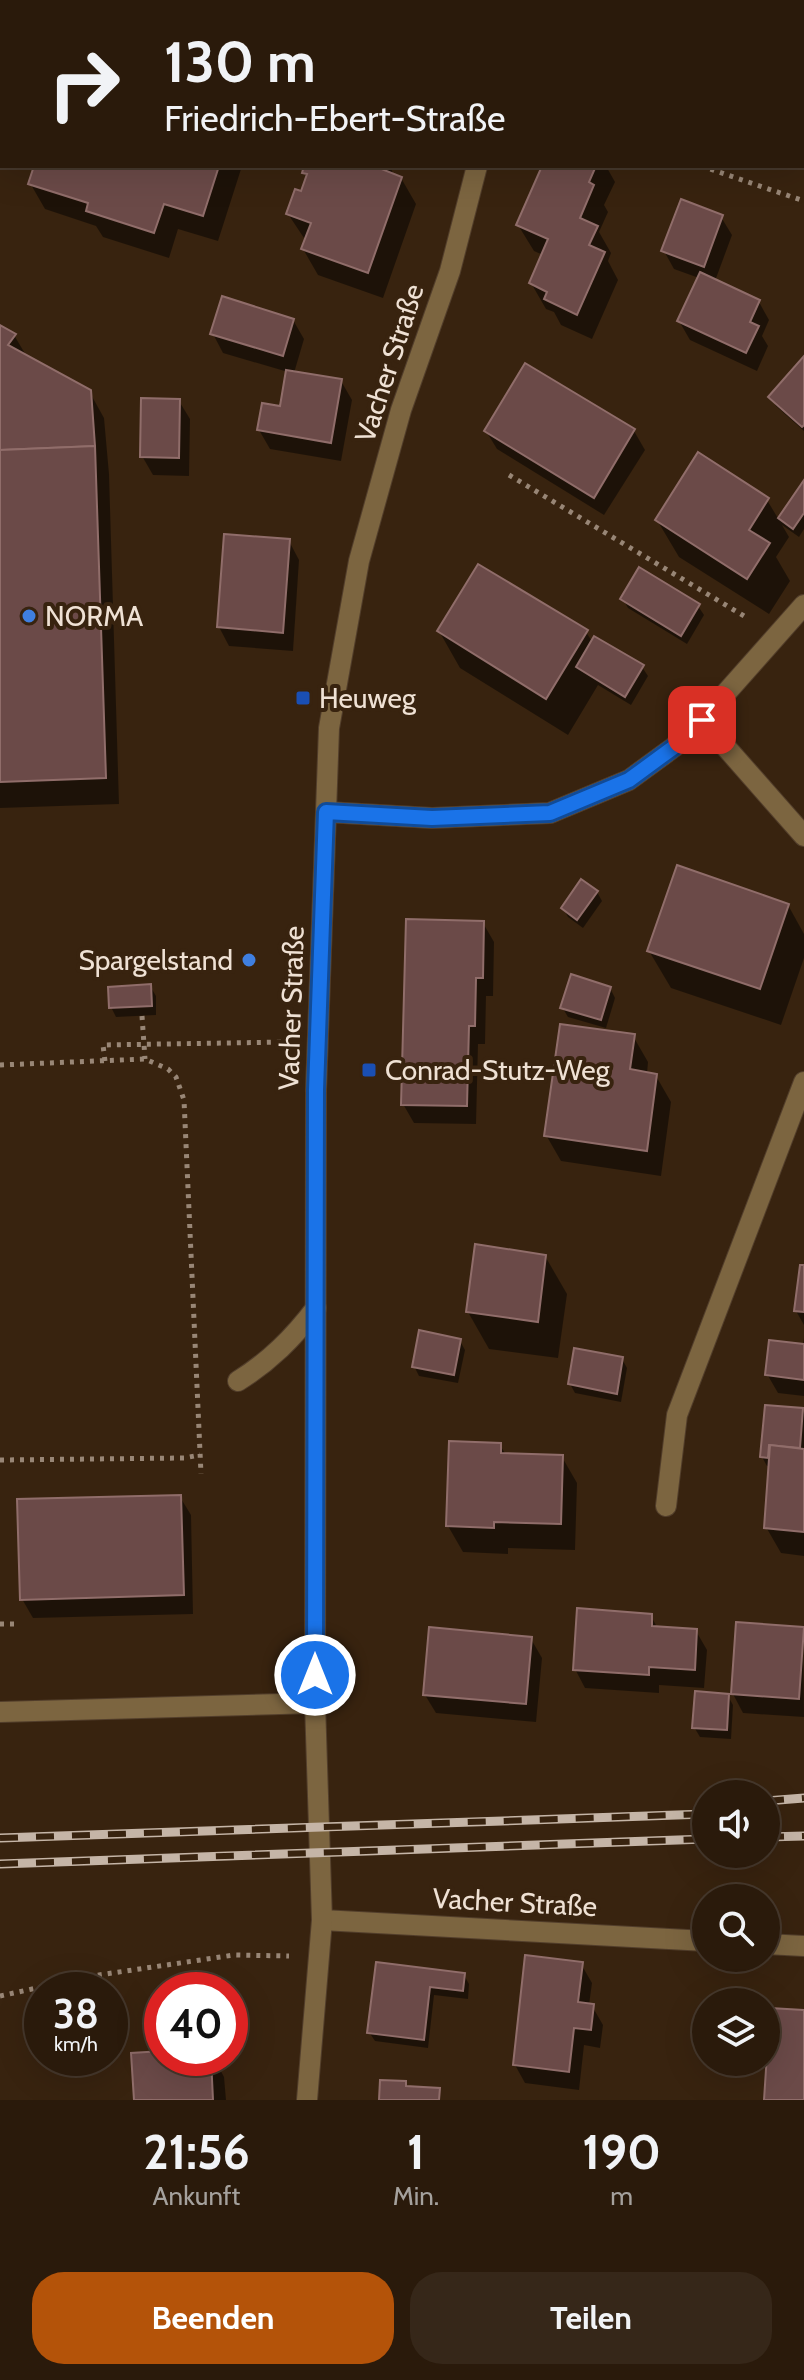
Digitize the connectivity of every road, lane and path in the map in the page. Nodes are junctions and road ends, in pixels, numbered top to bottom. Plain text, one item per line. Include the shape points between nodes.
1 (476, 168) edge
2 (707, 168) edge
3 (804, 201) edge
4 (509, 475) dead end
5 (804, 605) edge
6 (778, 636) junction
7 (702, 720) junction
8 (326, 812) junction
9 (804, 836) edge
10 (142, 1016) dead end
11 (280, 1042) dead end
12 (144, 1044) junction
13 (145, 1059) junction
14 (105, 1061) junction
15 (0, 1065) edge
16 (804, 1082) edge
17 (316, 1308) junction
18 (238, 1381) dead end
19 (200, 1455) junction
20 (0, 1460) edge
21 (201, 1474) dead end
22 (666, 1506) dead end
23 (0, 1624) edge
24 (18, 1624) dead end
25 (315, 1703) junction
26 (0, 1712) edge
27 (322, 1920) junction
28 (692, 1940) edge
29 (780, 1945) edge
30 (804, 1946) edge
31 (318, 1956) junction
32 (0, 1996) edge
33 (307, 2100) edge

1 - 8 street, Vacher Straße via 450,271 401,410 359,561 329,728
2 - 3 path
4 - 6 path
5 - 6 street
6 - 7 street
7 - 8 street via 629,780 550,813 432,818
7 - 9 street
8 - 17 street, Vacher Straße via 316,1090
10 - 12 path
11 - 12 path
12 - 13 path
12 - 14 path via 103,1045
13 - 14 path
13 - 19 path via 176,1077 184,1100
14 - 15 path
16 - 22 street via 677,1415
17 - 18 street via 290,1341
17 - 25 street, Vacher Straße
19 - 20 path
19 - 21 path
23 - 24 path
25 - 26 street
25 - 27 street, Vacher Straße
27 - 28 street, Vacher Straße
27 - 31 street, Vacher Straße
29 - 30 street
31 - 32 path via 234,1955
31 - 33 street, Vacher Straße

